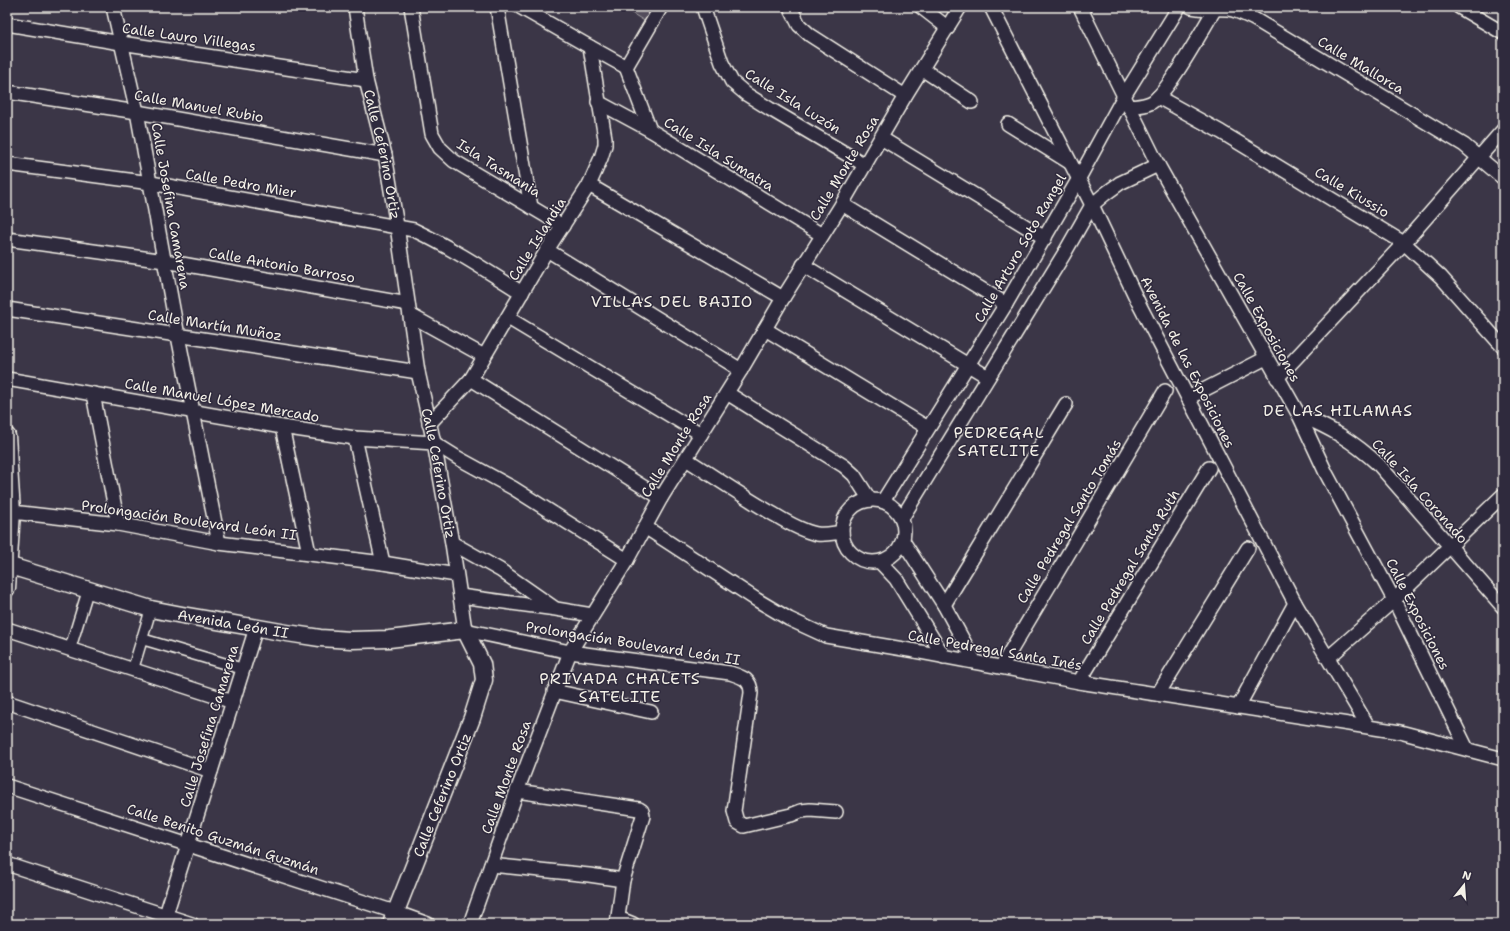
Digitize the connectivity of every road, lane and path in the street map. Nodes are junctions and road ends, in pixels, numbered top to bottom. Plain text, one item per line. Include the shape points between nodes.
1 (113, 7) edge
2 (355, 7) edge
3 (411, 7) edge
4 (496, 7) edge
5 (520, 7) edge
6 (661, 7) edge
7 (703, 7) edge
8 (790, 7) edge
9 (921, 7) edge
10 (960, 7) edge
11 (991, 7) edge
12 (1080, 7) edge
13 (1179, 7) edge
14 (1191, 7) edge
15 (1459, 7) edge
16 (1215, 8) edge
17 (7, 24) edge
18 (948, 28) junction
19 (1503, 33) edge
20 (121, 43) junction
21 (590, 47) junction
22 (626, 67) junction
23 (922, 69) junction
24 (366, 80) junction
25 (7, 92) edge
26 (905, 96) junction
27 (1158, 97) junction
28 (1126, 101) junction
29 (598, 102) junction
30 (972, 102) dead end
31 (137, 112) junction
32 (1008, 124) dead end
33 (650, 130) junction
34 (1503, 130) edge
35 (881, 138) junction
36 (385, 155) junction
37 (1479, 158) junction
38 (1069, 162) junction
39 (7, 164) edge
40 (865, 165) junction
41 (1158, 165) junction
42 (1503, 178) edge
43 (1078, 180) junction
44 (151, 183) junction
45 (589, 186) junction
46 (842, 204) junction
47 (1092, 205) junction
48 (531, 207) junction
49 (397, 226) junction
50 (563, 226) junction
51 (822, 235) junction
52 (1045, 238) junction
53 (7, 239) edge
54 (1404, 243) junction
55 (547, 250) junction
56 (165, 261) junction
57 (803, 265) junction
58 (522, 294) junction
59 (783, 298) junction
60 (1006, 304) junction
61 (7, 310) edge
62 (409, 310) junction
63 (508, 318) junction
64 (765, 329) junction
65 (178, 336) junction
66 (1503, 347) edge
67 (484, 356) junction
68 (1266, 358) junction
69 (968, 366) junction
70 (740, 370) junction
71 (418, 372) junction
72 (988, 378) junction
73 (1277, 378) junction
74 (7, 379) edge
75 (471, 379) junction
76 (1165, 391) dead end
77 (727, 393) junction
78 (94, 394) junction
79 (1188, 398) junction
80 (1066, 404) dead end
81 (193, 412) junction
82 (1299, 416) junction
83 (429, 424) junction
84 (282, 427) junction
85 (928, 428) junction
86 (701, 434) junction
87 (7, 436) edge
88 (355, 438) junction
89 (434, 443) junction
90 (686, 459) junction
91 (1209, 468) dead end
92 (1503, 495) edge
93 (661, 498) junction
94 (870, 500) junction
95 (883, 501) junction
96 (12, 512) junction
97 (902, 518) junction
98 (118, 524) junction
99 (645, 527) junction
100 (842, 532) junction
101 (903, 541) junction
102 (219, 543) junction
103 (452, 543) junction
104 (1449, 547) junction
105 (1248, 548) dead end
106 (309, 553) junction
107 (627, 560) junction
108 (383, 562) junction
109 (880, 562) junction
110 (8, 565) edge
111 (456, 575) junction
112 (7, 588) edge
113 (88, 590) junction
114 (460, 596) junction
115 (1394, 600) junction
116 (1295, 603) junction
117 (944, 606) junction
118 (1503, 607) edge
119 (151, 609) junction
120 (556, 609) junction
121 (592, 615) junction
122 (256, 628) junction
123 (7, 629) edge
124 (465, 630) junction
125 (142, 639) junction
126 (70, 649) junction
127 (570, 652) junction
128 (944, 657) junction
129 (1328, 658) junction
130 (975, 662) junction
131 (1001, 667) junction
132 (243, 669) junction
133 (133, 670) junction
134 (1079, 682) junction
135 (554, 691) junction
136 (1158, 694) junction
137 (7, 702) edge
138 (233, 702) junction
139 (1238, 707) junction
140 (651, 712) dead end
141 (1368, 726) junction
142 (1467, 750) junction
143 (1503, 759) edge
144 (211, 771) junction
145 (7, 786) edge
146 (517, 791) junction
147 (836, 812) dead end
148 (188, 845) junction
149 (7, 864) edge
150 (491, 865) junction
151 (623, 880) junction
152 (393, 918) edge
153 (164, 920) edge
154 (618, 921) edge
155 (192, 924) edge
156 (428, 924) edge
157 (470, 924) edge
158 (632, 924) edge

1 - 20 street, Calle Josefina Camarena
2 - 24 street, Calle Ceferino Ortiz
3 - 48 street, Isla Tasmania via 432,134 436,141 454,161
4 - 48 street
5 - 21 street
6 - 22 street
7 - 40 street, Calle Isla Luzón via 722,63 732,82 770,109
8 - 26 street via 799,25 810,35
9 - 18 street
10 - 18 street, Calle Monte Rosa
11 - 38 street, Avenida de las Exposiciones
12 - 28 street, Calle Exposiciones
13 - 28 street, Calle Arturo Soto Rangel
14 - 16 street, Calle Mallorca
15 - 19 street
16 - 27 street
16 - 37 street, Calle Mallorca via 1240,12 1254,19 1464,145
17 - 20 street, Calle Lauro Villegas
18 - 23 street, Calle Monte Rosa
20 - 24 street, Calle Lauro Villegas
20 - 31 street, Calle Josefina Camarena
21 - 22 street
21 - 29 street, Calle Islandia
22 - 33 street
23 - 26 street, Calle Monte Rosa
23 - 30 street
24 - 36 street, Calle Ceferino Ortiz
25 - 31 street, Calle Manuel Rubio
26 - 35 street, Calle Monte Rosa
27 - 28 street via 1151,103
27 - 54 street, Calle Kiussio via 1222,132
28 - 41 street, Calle Exposiciones
28 - 43 street, Calle Arturo Soto Rangel
29 - 33 street, Calle Isla Sumatra
29 - 45 street, Calle Islandia via 605,145
31 - 36 street, Calle Manuel Rubio
31 - 44 street, Calle Josefina Camarena
32 - 38 street
33 - 51 street, Calle Isla Sumatra
34 - 37 street
35 - 40 street, Calle Monte Rosa
35 - 52 street
36 - 49 street, Calle Ceferino Ortiz
37 - 42 street, Calle Mallorca
37 - 54 street
38 - 43 street, Avenida de las Exposiciones
39 - 44 street, Calle Pedro Mier
40 - 46 street, Calle Monte Rosa
41 - 47 street via 1120,183
41 - 68 street, Calle Exposiciones
43 - 47 street, Avenida de las Exposiciones
43 - 52 street, Calle Arturo Soto Rangel
44 - 49 street, Calle Pedro Mier
44 - 56 street, Calle Josefina Camarena
45 - 50 street, Calle Islandia
45 - 59 street
46 - 51 street, Calle Monte Rosa
46 - 60 street
47 - 72 street
47 - 79 street, Avenida de las Exposiciones via 1140,306
48 - 50 street, Isla Tasmania
49 - 58 street, Calle Pedro Mier via 414,230 433,239
49 - 62 street, Calle Ceferino Ortiz
50 - 55 street, Calle Islandia
51 - 57 street, Calle Monte Rosa
52 - 60 street, Calle Arturo Soto Rangel
53 - 56 street, Calle Antonio Barroso
54 - 66 street, Calle Kiussio via 1441,277
54 - 73 street
55 - 58 street, Calle Islandia
55 - 70 street
56 - 62 street, Calle Antonio Barroso
56 - 65 street, Calle Josefina Camarena
57 - 59 street, Calle Monte Rosa
57 - 69 street
58 - 63 street, Calle Islandia
59 - 64 street, Calle Monte Rosa
60 - 69 street, Calle Arturo Soto Rangel
61 - 65 street, Calle Martín Muñoz
62 - 67 street, Calle Antonio Barroso
62 - 71 street, Calle Ceferino Ortiz
63 - 67 street, Calle Islandia
63 - 86 street
64 - 70 street, Calle Monte Rosa
64 - 85 street
65 - 71 street, Calle Martín Muñoz
65 - 81 street, Calle Josefina Camarena
67 - 75 street, Calle Islandia
68 - 73 street, Calle Exposiciones
68 - 79 street
69 - 72 street
69 - 85 street, Calle Arturo Soto Rangel
70 - 77 street, Calle Monte Rosa
71 - 83 street, Calle Ceferino Ortiz
72 - 97 street
73 - 82 street, Calle Exposiciones
74 - 78 street, Calle Manuel López Mercado
75 - 83 street, Calle Islandia
75 - 93 street
76 - 131 street, Calle Pedregal Santo Tomás
77 - 86 street, Calle Monte Rosa
77 - 94 street via 844,466 854,475
78 - 81 street, Calle Manuel López Mercado
78 - 98 street
79 - 116 street, Avenida de las Exposiciones
80 - 117 street
81 - 84 street, Calle Manuel López Mercado
81 - 102 street, Calle Josefina Camarena
82 - 104 street, Calle Isla Coronado via 1320,424 1359,447 1379,465
82 - 115 street, Calle Exposiciones via 1326,473
83 - 89 street, Calle Ceferino Ortiz
84 - 88 street, Calle Manuel López Mercado
84 - 106 street
85 - 95 street, Calle Arturo Soto Rangel
86 - 90 street, Calle Monte Rosa
87 - 96 street
88 - 89 street, Calle Manuel López Mercado
88 - 108 street
89 - 103 street, Calle Ceferino Ortiz
89 - 107 street via 513,488
90 - 93 street, Calle Monte Rosa
90 - 100 street via 792,525 818,534
91 - 134 street, Calle Pedregal Santa Ruth
92 - 104 street
93 - 99 street, Calle Monte Rosa
94 - 95 street
94 - 100 street via 861,502 850,510 843,522
95 - 97 street via 894,508
96 - 98 street, Prolongación Boulevard León II
96 - 110 street
97 - 101 street via 905,530
98 - 102 street, Prolongación Boulevard León II
99 - 107 street, Calle Monte Rosa
99 - 128 street, Calle Pedregal Santa Inés via 757,600 820,634
100 - 109 street via 850,552 869,562
101 - 109 street via 890,558
101 - 117 street
102 - 106 street, Prolongación Boulevard León II
103 - 111 street, Calle Ceferino Ortiz
103 - 120 street via 500,570
104 - 115 street
104 - 118 street, Calle Isla Coronado
105 - 136 street
106 - 108 street, Prolongación Boulevard León II
107 - 121 street, Calle Monte Rosa
108 - 111 street, Prolongación Boulevard León II
109 - 128 street via 896,579
110 - 112 street
110 - 113 street, Avenida León II
111 - 114 street, Calle Ceferino Ortiz
113 - 119 street, Avenida León II
113 - 126 street
114 - 120 street, Prolongación Boulevard León II
114 - 124 street, Calle Ceferino Ortiz
115 - 129 street
115 - 142 street, Calle Exposiciones
116 - 129 street, Avenida de las Exposiciones
116 - 139 street
117 - 130 street
119 - 122 street, Avenida León II
119 - 125 street
120 - 121 street, Prolongación Boulevard León II
121 - 127 street, Calle Monte Rosa
122 - 124 street, Avenida León II via 351,640 389,639
122 - 132 street, Calle Josefina Camarena
123 - 126 street
124 - 127 street, Prolongación Boulevard León II
124 - 152 street, Calle Ceferino Ortiz via 482,664 484,680 472,718
125 - 132 street
125 - 133 street
126 - 133 street
127 - 135 street, Calle Monte Rosa
127 - 147 street, Prolongación Boulevard León II via 730,674 747,680 751,687 750,704 734,811 737,822 744,826 801,811
128 - 130 street, Calle Pedregal Santa Inés
129 - 141 street, Avenida de las Exposiciones
130 - 131 street, Calle Pedregal Santa Inés
131 - 134 street, Calle Pedregal Santa Inés
132 - 138 street, Calle Josefina Camarena
133 - 138 street
134 - 136 street, Calle Pedregal Santa Inés
135 - 140 street
135 - 146 street, Calle Monte Rosa
136 - 139 street, Calle Pedregal Santa Inés
137 - 144 street
138 - 144 street, Calle Josefina Camarena
139 - 141 street, Calle Pedregal Santa Inés
141 - 142 street, Calle Pedregal Santa Inés
142 - 143 street, Calle Pedregal Santa Inés
144 - 148 street, Calle Josefina Camarena
145 - 148 street, Calle Benito Guzmán Guzmán
146 - 150 street, Calle Monte Rosa
146 - 151 street via 642,811 643,816
148 - 152 street, Calle Benito Guzmán Guzmán
148 - 153 street, Calle Josefina Camarena
149 - 153 street
150 - 151 street
150 - 157 street, Calle Monte Rosa
151 - 154 street
152 - 156 street, Calle Benito Guzmán Guzmán
153 - 155 street
154 - 158 street

